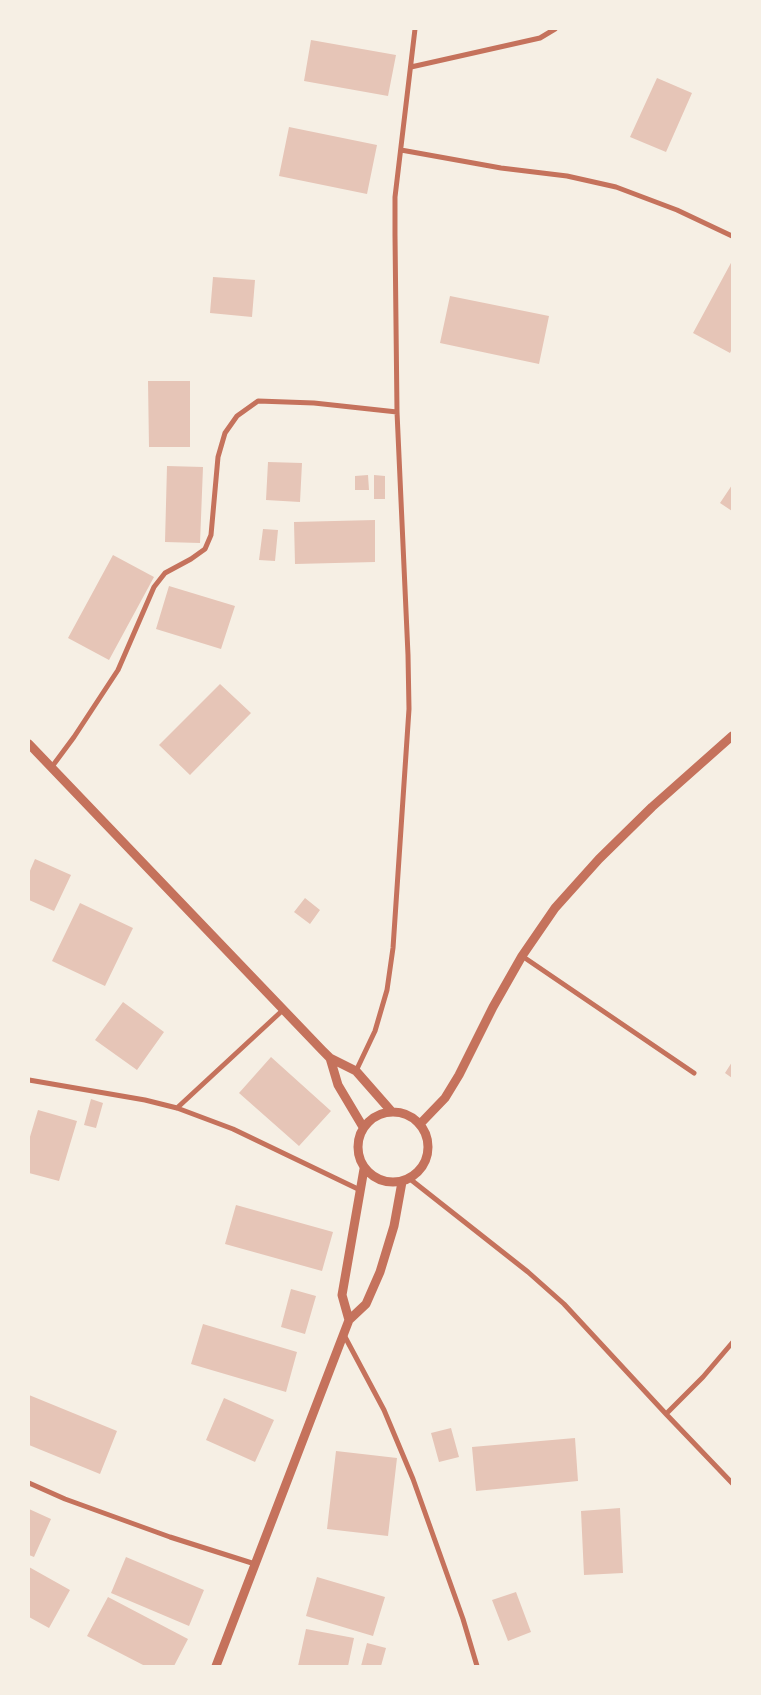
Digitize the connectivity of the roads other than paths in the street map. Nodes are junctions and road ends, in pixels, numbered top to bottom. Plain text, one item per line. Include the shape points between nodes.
1 (415, 29) edge
2 (555, 29) edge
3 (411, 67) junction
4 (400, 150) junction
5 (732, 236) edge
6 (398, 412) junction
7 (732, 736) edge
8 (29, 744) edge
9 (51, 768) junction
10 (522, 956) junction
11 (284, 1009) junction
12 (330, 1058) junction
13 (356, 1071) junction
14 (694, 1073) dead end
15 (29, 1080) edge
16 (177, 1108) junction
17 (392, 1112) junction
18 (420, 1124) junction
19 (364, 1127) junction
20 (364, 1169) junction
21 (406, 1180) junction
22 (360, 1190) junction
23 (349, 1320) junction
24 (344, 1335) junction
25 (732, 1343) edge
26 (666, 1414) junction
27 (29, 1482) edge
28 (732, 1483) edge
29 (255, 1564) junction
30 (216, 1666) edge
31 (477, 1666) edge

1 - 3 street
2 - 3 street via 540,38
3 - 4 street
4 - 5 street via 567,176 616,187 677,210
4 - 6 street via 395,197
6 - 9 street via 258,401 237,416 225,433 218,458 211,535 205,549 165,573 154,588 118,670
6 - 13 street via 409,710 393,948 387,990 375,1031
7 - 10 street via 599,859 555,908
8 - 9 street
9 - 11 street
10 - 14 street
10 - 18 street via 450,1090
11 - 12 street
11 - 16 street
12 - 13 street
12 - 19 street via 338,1084
13 - 17 street
15 - 16 street
16 - 22 street via 233,1129
17 - 18 street via 410,1116
17 - 19 street via 381,1114
18 - 21 street via 428,1142 428,1152 419,1172
19 - 20 street via 357,1148
20 - 21 street via 373,1178 385,1182
20 - 22 street
21 - 23 street via 380,1272 366,1304
21 - 26 street via 528,1272 564,1304
22 - 23 street via 342,1295
23 - 24 street
24 - 29 street
24 - 31 street via 384,1410 413,1479 464,1619
25 - 26 street
26 - 28 street
27 - 29 street via 65,1499
29 - 30 street

